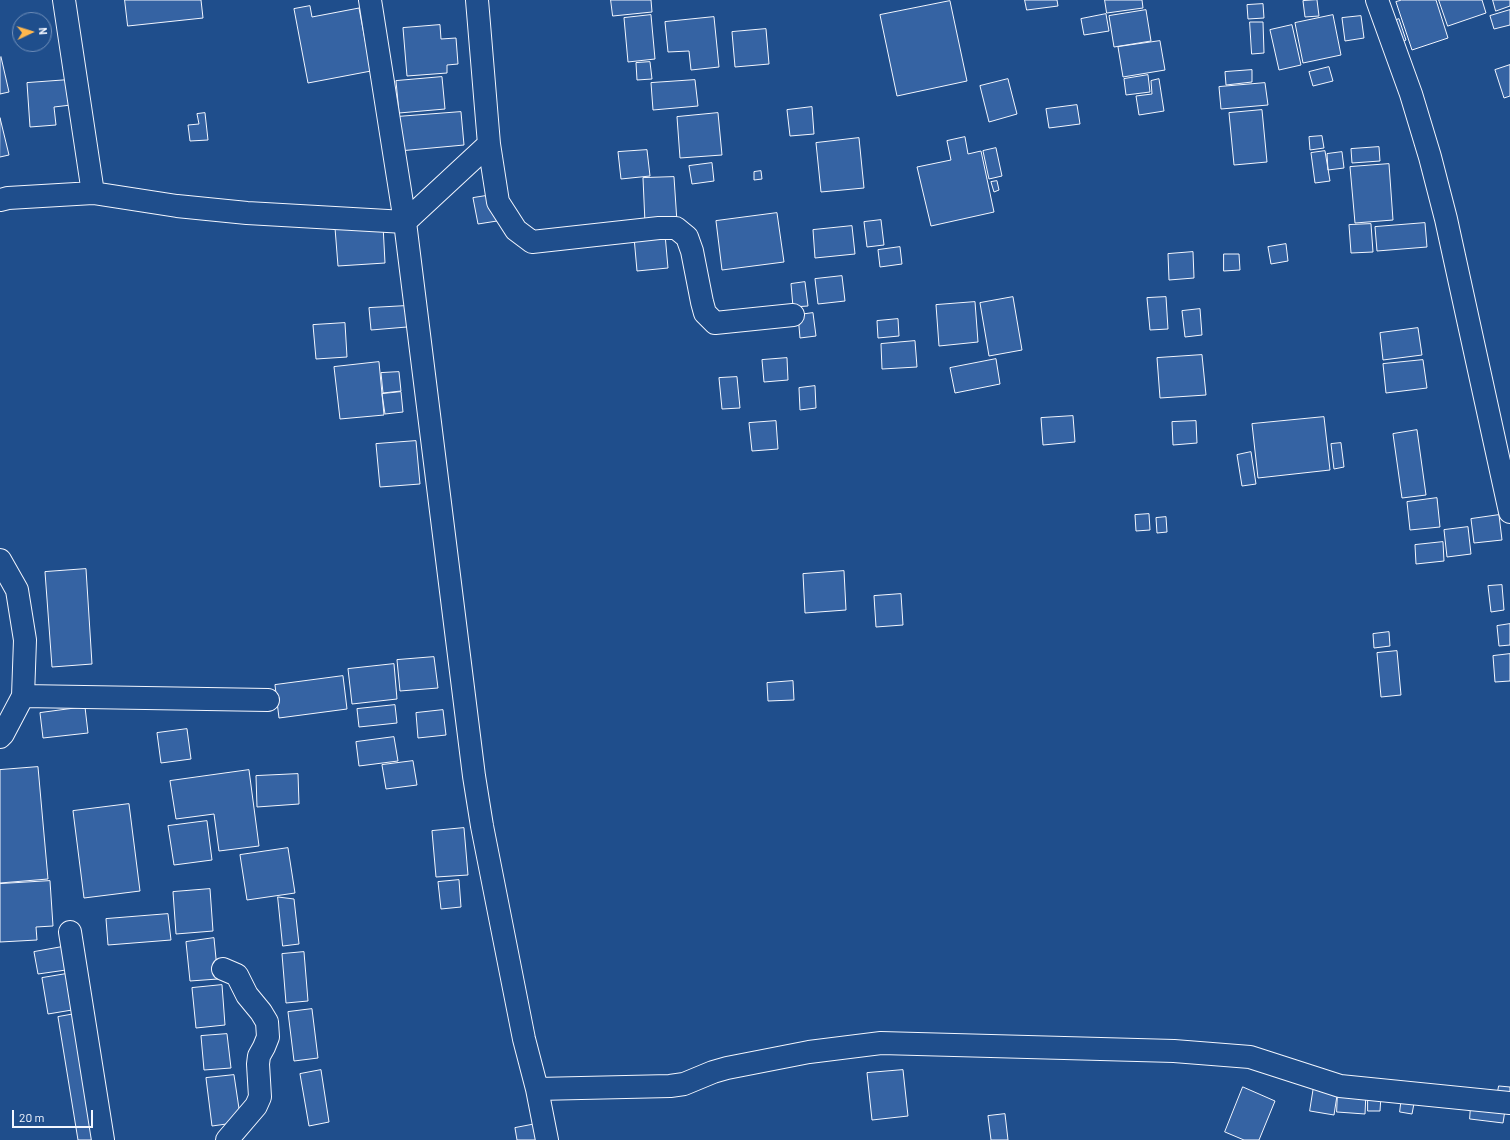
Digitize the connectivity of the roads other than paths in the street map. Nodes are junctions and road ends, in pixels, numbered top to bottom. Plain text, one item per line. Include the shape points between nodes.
1 (64, 0) edge
2 (370, 0) edge
3 (477, 0) edge
4 (1377, 0) edge
5 (488, 144) junction
6 (93, 193) junction
7 (0, 200) edge
8 (405, 222) junction
9 (793, 315) dead end
10 (1510, 512) edge
11 (0, 560) edge
12 (23, 696) junction
13 (268, 700) dead end
14 (0, 738) edge
15 (70, 932) dead end
16 (223, 969) dead end
17 (537, 1089) junction
18 (1510, 1103) edge
19 (103, 1140) edge
20 (227, 1140) edge
21 (547, 1140) edge

1 - 6 street
2 - 8 street
3 - 5 street
4 - 10 street via 1411,94 1430,157
5 - 8 street
5 - 9 street via 498,202 516,230 532,242 676,228 687,237 702,302 706,313 715,324
6 - 7 street
6 - 8 street via 201,208
8 - 17 street via 474,776 524,1039
11 - 12 street via 17,590 26,640
12 - 13 street
12 - 14 street
15 - 19 street
16 - 20 street via 237,975 246,995 267,1022 268,1037 259,1056 260,1097 256,1106
17 - 18 street via 670,1086 684,1084 727,1068 809,1052 881,1042 1174,1051 1250,1057 1340,1086
17 - 21 street

